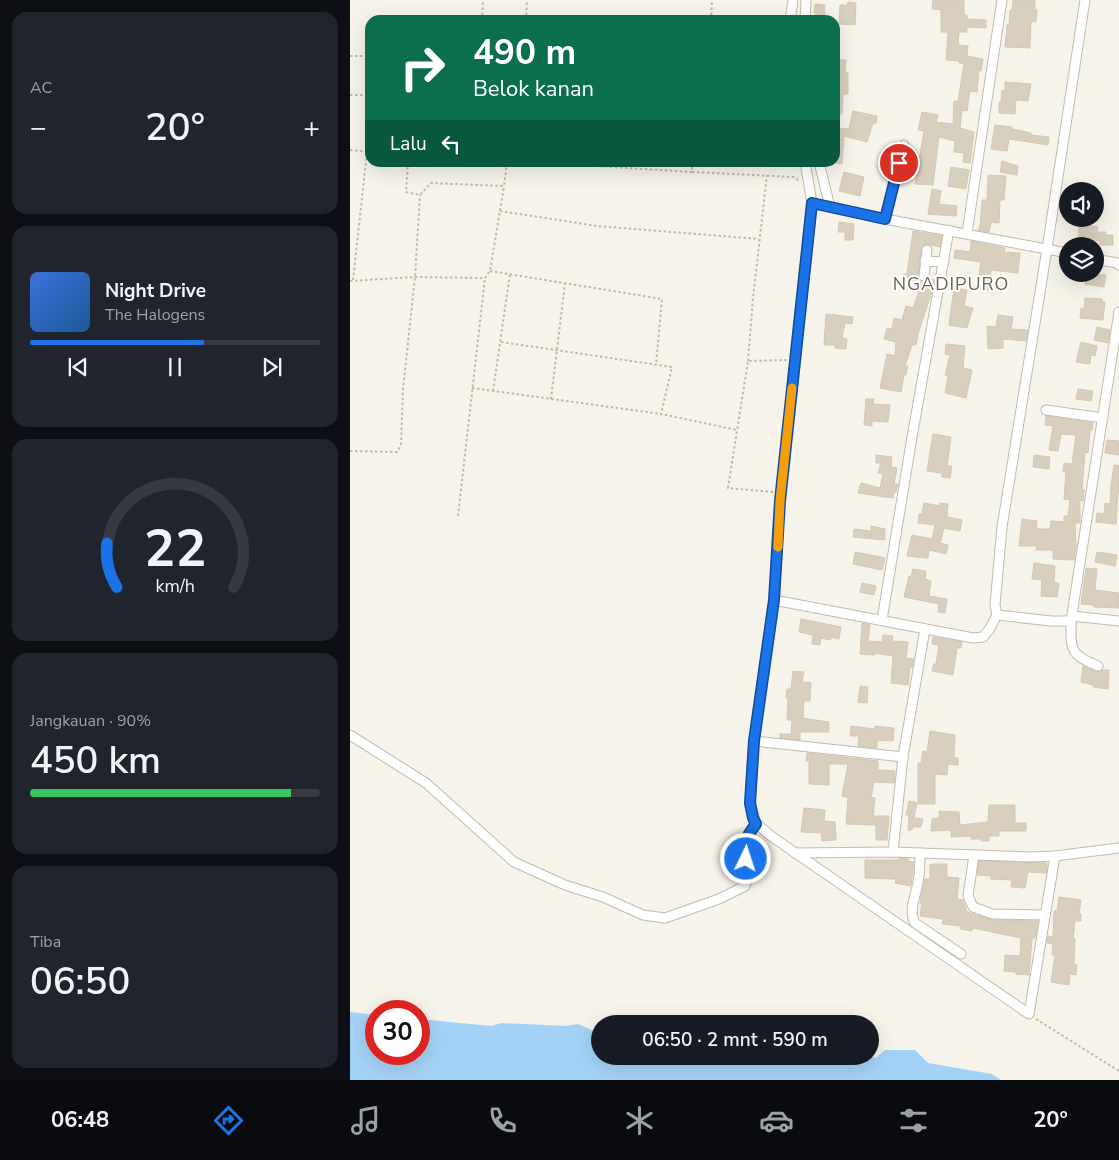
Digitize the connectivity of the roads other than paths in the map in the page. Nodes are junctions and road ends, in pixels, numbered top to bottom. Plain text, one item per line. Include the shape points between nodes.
1 (793, 0) edge
2 (806, 0) edge
3 (1002, 0) edge
4 (1085, 0) edge
5 (791, 15) edge
6 (805, 15) edge
7 (904, 145) dead end
8 (806, 167) edge
9 (820, 167) edge
10 (812, 203) junction
11 (830, 207) junction
12 (885, 219) junction
13 (949, 230) junction
14 (967, 233) junction
15 (1050, 249) junction
16 (927, 250) dead end
17 (1059, 251) edge
18 (925, 261) junction
19 (1104, 261) edge
20 (944, 262) junction
21 (1119, 266) edge
22 (924, 276) dead end
23 (1119, 312) edge
24 (1046, 410) dead end
25 (1103, 418) junction
26 (774, 600) junction
27 (997, 615) junction
28 (1072, 618) junction
29 (882, 620) junction
30 (1119, 621) edge
31 (925, 629) junction
32 (1098, 666) dead end
33 (350, 735) edge
34 (754, 741) junction
35 (903, 757) junction
36 (756, 824) junction
37 (1119, 848) edge
38 (893, 852) junction
39 (795, 853) junction
40 (920, 853) junction
41 (974, 855) junction
42 (1055, 856) junction
43 (1045, 915) junction
44 (961, 954) dead end

1 - 5 street
2 - 6 street
3 - 14 street
4 - 15 street
7 - 12 street
8 - 10 street
9 - 11 street
10 - 11 street
10 - 26 street via 781,492
11 - 12 street
12 - 13 street
13 - 14 street
13 - 20 street
14 - 15 street
15 - 17 street
15 - 27 street via 1002,527 995,605
16 - 18 street
18 - 20 street
18 - 22 street
19 - 21 street
20 - 29 street
23 - 25 street
24 - 25 street
25 - 28 street
26 - 29 street
26 - 34 street
27 - 28 street via 1051,621
27 - 31 street via 983,637
28 - 30 street
28 - 32 street via 1071,645 1075,653 1082,660
29 - 31 street
31 - 35 street
33 - 36 street via 426,783 514,862 643,915 665,918 745,886 748,879 745,839
34 - 35 street
34 - 36 street via 750,803
35 - 38 street
36 - 39 street
37 - 42 street
38 - 39 street
38 - 40 street
39 - 43 street via 1029,1014
40 - 41 street
40 - 44 street via 920,872 912,909 915,923
41 - 42 street
41 - 43 street via 968,896 973,907 992,914
42 - 43 street

